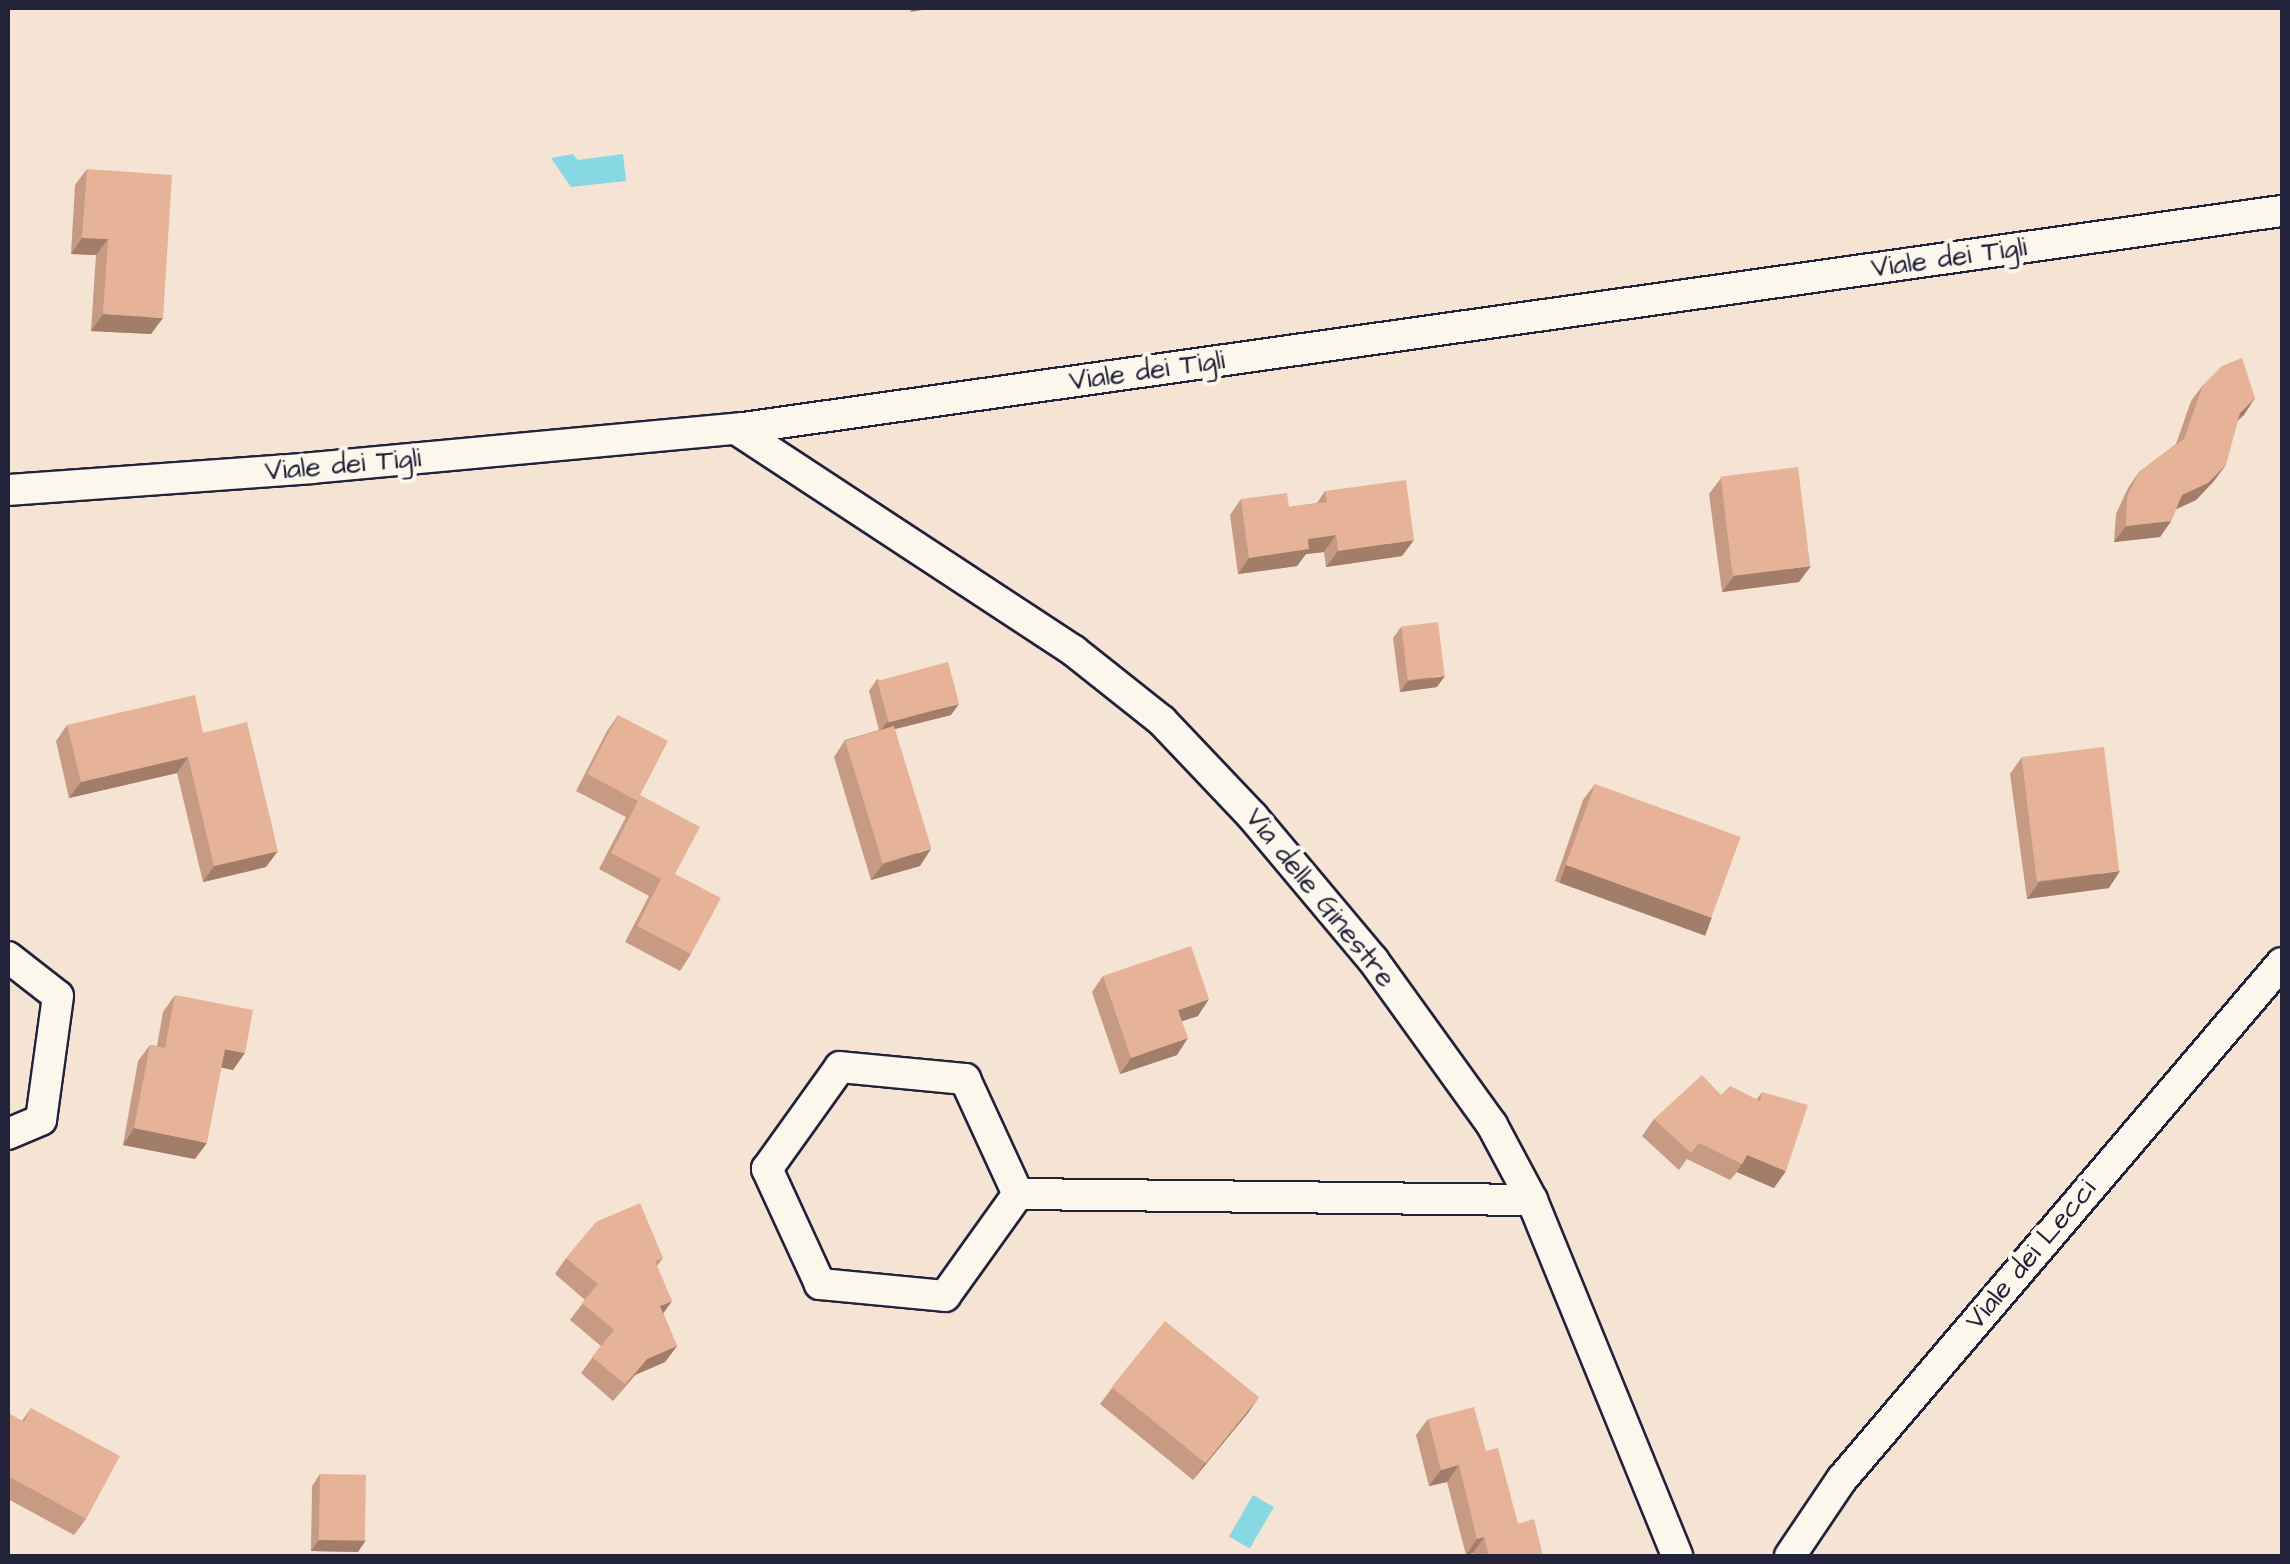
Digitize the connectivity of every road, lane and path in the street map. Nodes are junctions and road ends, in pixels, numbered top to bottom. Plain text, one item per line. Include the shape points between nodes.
1 (2282, 211) edge
2 (736, 429) junction
3 (8, 492) edge
4 (8, 957) edge
5 (2282, 963) edge
6 (8, 1134) edge
7 (1018, 1194) junction
8 (1532, 1200) junction
9 (1678, 1556) edge
10 (1790, 1556) edge

1 - 2 street, Viale dei Tigli
2 - 3 street, Viale dei Tigli
2 - 8 street, Via delle Ginestre via 1074,651 1199,756 1423,1025 1492,1124
4 - 6 street via 58,996 41,1120
5 - 10 street, Viale dei Lecci via 1842,1479
7 - 7 street via 966,1079 840,1067 768,1169 820,1284 945,1296
7 - 8 street
8 - 9 street, Via delle Ginestre

